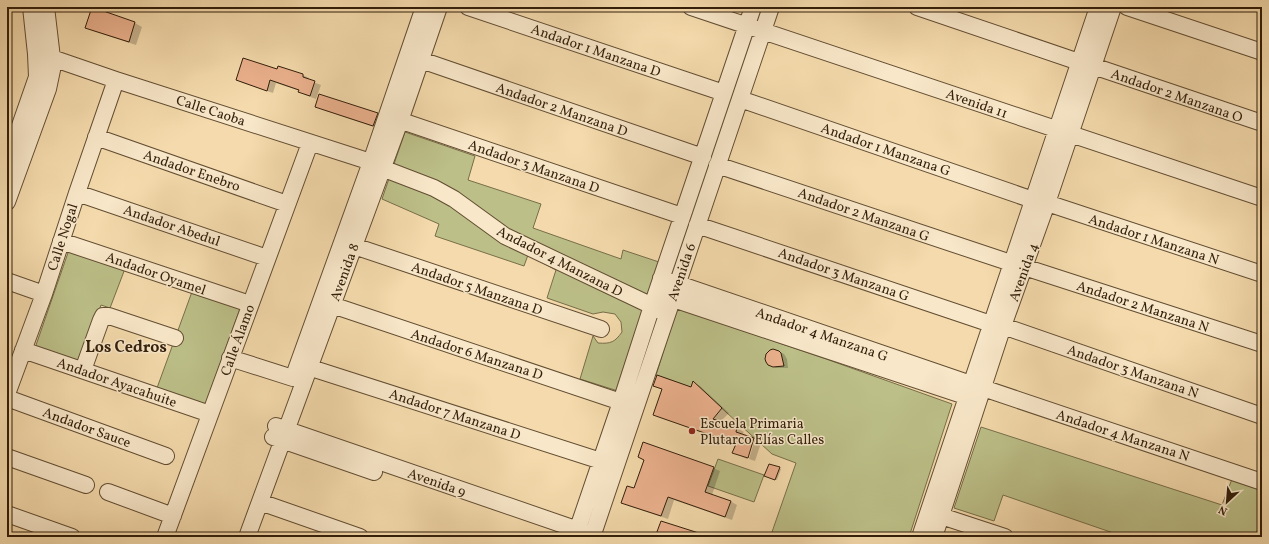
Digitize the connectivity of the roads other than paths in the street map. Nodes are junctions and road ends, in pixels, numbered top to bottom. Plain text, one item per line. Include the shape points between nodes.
1 (31, 7) edge
2 (46, 7) edge
3 (424, 7) edge
4 (439, 7) edge
5 (468, 7) edge
6 (691, 7) edge
7 (753, 7) edge
8 (771, 7) edge
9 (917, 7) edge
10 (1098, 7) edge
11 (1113, 7) edge
12 (1127, 7) edge
13 (747, 26) junction
14 (762, 31) junction
15 (1262, 52) edge
16 (52, 58) junction
17 (421, 60) junction
18 (1086, 64) junction
19 (116, 80) junction
20 (724, 93) junction
21 (740, 99) junction
22 (393, 118) junction
23 (1262, 123) edge
24 (1063, 132) junction
25 (96, 137) junction
26 (310, 143) junction
27 (703, 158) junction
28 (7, 163) edge
29 (376, 165) junction
30 (717, 165) junction
31 (77, 193) junction
32 (1262, 198) edge
33 (1040, 201) junction
34 (7, 202) edge
35 (287, 204) junction
36 (682, 216) junction
37 (697, 225) junction
38 (62, 241) junction
39 (354, 246) junction
40 (267, 258) junction
41 (1018, 265) junction
42 (1262, 274) edge
43 (7, 281) edge
44 (656, 292) junction
45 (44, 294) junction
46 (672, 298) junction
47 (250, 304) junction
48 (332, 305) junction
49 (997, 325) junction
50 (601, 329) dead end
51 (175, 338) dead end
52 (1262, 344) edge
53 (23, 350) junction
54 (230, 358) junction
55 (308, 368) junction
56 (83, 370) junction
57 (293, 378) junction
58 (977, 386) junction
59 (7, 394) edge
60 (7, 398) edge
61 (621, 402) junction
62 (210, 414) junction
63 (1262, 416) edge
64 (966, 419) junction
65 (279, 433) junction
66 (166, 456) dead end
67 (7, 457) edge
68 (601, 461) junction
69 (1262, 482) edge
70 (86, 485) dead end
71 (108, 492) dead end
72 (260, 502) junction
73 (7, 514) edge
74 (173, 516) junction
75 (941, 516) junction
76 (572, 535) edge
77 (595, 536) edge
78 (72, 537) edge
79 (165, 537) edge
80 (236, 537) edge
81 (247, 537) edge
82 (360, 537) edge
83 (920, 537) edge
84 (934, 537) edge
85 (1005, 537) edge

1 - 28 street via 36,77
2 - 16 street
3 - 22 street, Avenida 8
4 - 17 street, Avenida 8
5 - 20 street, Andador 1 Manzana D
6 - 13 street, Avenida 11
7 - 13 street, Avenida 6
8 - 14 street, Avenida 6
9 - 18 street, Andador 2 Manzana O
10 - 18 street, Avenida 4
11 - 18 street, Avenida 4
12 - 15 street
13 - 14 street, Avenida 11
13 - 20 street, Avenida 6
14 - 21 street, Avenida 6
14 - 24 street, Avenida 11
16 - 19 street, Calle Caoba
16 - 34 street via 48,89
17 - 22 street, Avenida 8
17 - 27 street, Andador 2 Manzana D
18 - 23 street, Andador 2 Manzana O
18 - 24 street, Avenida 4
19 - 25 street, Calle Nogal
19 - 26 street, Calle Caoba
20 - 27 street, Avenida 6
21 - 30 street, Avenida 6
21 - 33 street, Andador 1 Manzana G
22 - 29 street, Avenida 8
22 - 36 street, Andador 3 Manzana D
24 - 32 street, Avenida 11
24 - 33 street, Avenida 4
25 - 31 street, Calle Nogal
25 - 35 street, Andador Enebro
26 - 29 street, Calle Caoba
26 - 35 street, Calle Álamo
27 - 36 street, Avenida 6
29 - 39 street, Avenida 8
29 - 44 street, Andador 4 Manzana D via 434,188 454,199 505,236
29 - 57 street, Avenida 8
30 - 37 street, Avenida 6
30 - 41 street, Andador 2 Manzana G
31 - 38 street, Calle Nogal
31 - 40 street, Andador Abedul
33 - 41 street, Avenida 4
33 - 42 street, Andador 1 Manzana N
35 - 40 street, Calle Álamo
36 - 44 street, Avenida 6
37 - 46 street, Avenida 6
37 - 49 street, Andador 3 Manzana G
38 - 45 street, Calle Nogal
38 - 47 street, Andador Oyamel
39 - 48 street, Avenida 8
39 - 50 street, Andador 5 Manzana D
40 - 47 street, Calle Álamo
41 - 49 street, Avenida 4
41 - 52 street, Andador 2 Manzana N
43 - 45 street
44 - 46 street, Andador 4 Manzana D
44 - 46 street, Andador 4 Manzana G
44 - 61 street, Avenida 6
45 - 53 street, Calle Nogal
46 - 58 street, Andador 4 Manzana G via 770,324 864,355
46 - 77 street, Avenida 6
47 - 54 street, Calle Álamo
48 - 55 street, Avenida 8
48 - 61 street, Andador 6 Manzana D
49 - 58 street, Avenida 4
49 - 63 street, Andador 3 Manzana N
51 - 56 street via 103,316
53 - 56 street, Andador Ayacahuite
53 - 59 street, Calle Nogal
54 - 57 street
54 - 62 street, Calle Álamo
55 - 65 street, Avenida 8
55 - 68 street, Andador 7 Manzana D
56 - 62 street, Andador Ayacahuite
57 - 65 street, Avenida 8
58 - 64 street, Avenida 4
58 - 69 street, Andador 4 Manzana N
60 - 66 street, Andador Sauce
61 - 68 street, Avenida 6
62 - 74 street, Calle Álamo
64 - 75 street, Avenida 4
64 - 83 street, Avenida 4
65 - 72 street, Avenida 8
65 - 76 street, Avenida 9
65 - 80 street, Avenida 8
67 - 70 street
68 - 76 street, Avenida 6
71 - 74 street
72 - 81 street, Avenida 8
72 - 82 street
73 - 78 street
74 - 79 street, Calle Álamo
75 - 84 street, Avenida 4
75 - 85 street
76 - 77 street, Avenida 9

